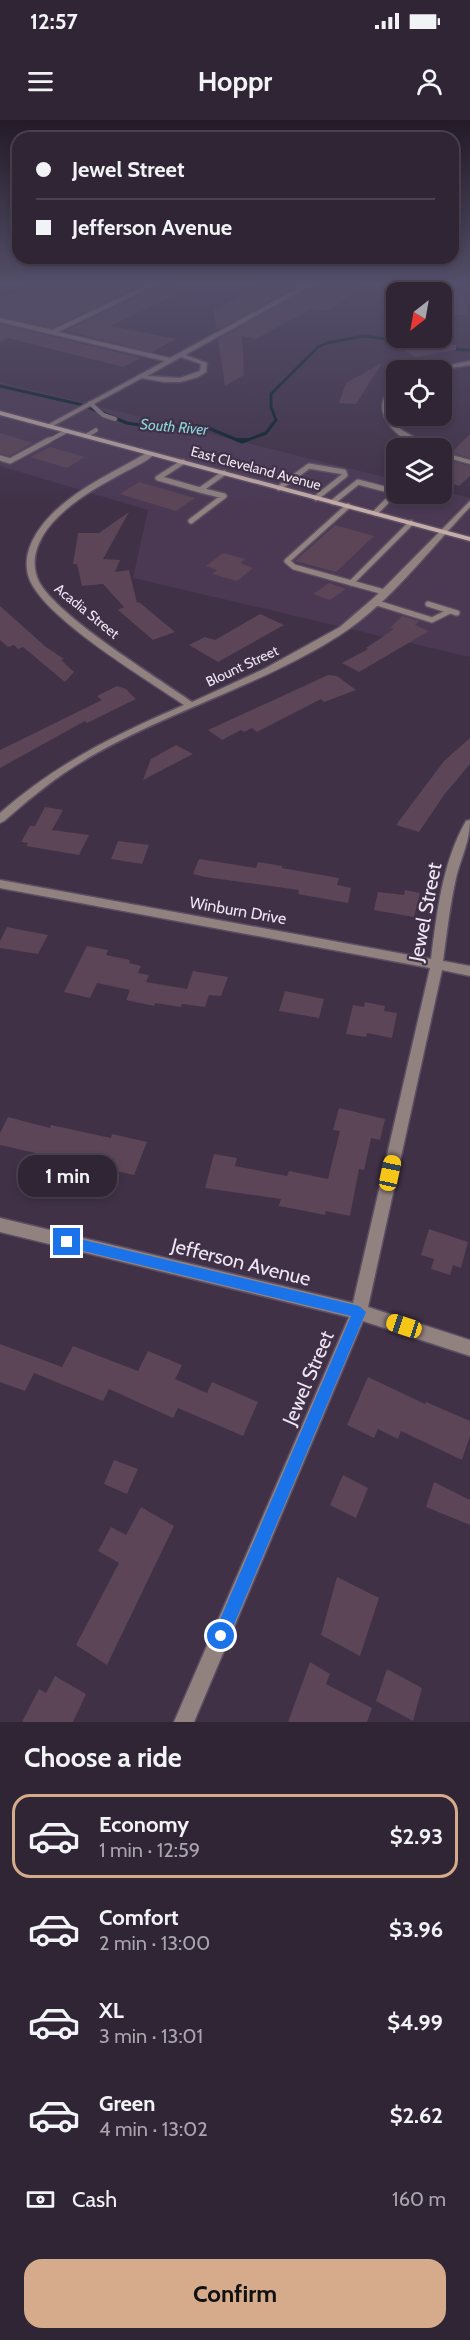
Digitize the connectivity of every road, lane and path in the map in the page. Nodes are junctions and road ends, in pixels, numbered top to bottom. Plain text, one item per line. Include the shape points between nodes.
1 (161, 358) edge
2 (174, 358) edge
3 (188, 358) edge
4 (170, 360) junction
5 (470, 363) edge
6 (452, 366) edge
7 (140, 376) junction
8 (386, 400) edge
9 (90, 403) junction
10 (0, 413) edge
11 (386, 417) edge
12 (115, 419) dead end
13 (49, 426) junction
14 (393, 426) edge
15 (67, 430) junction
16 (96, 430) dead end
17 (86, 436) junction
18 (410, 438) edge
19 (151, 453) junction
20 (23, 456) junction
21 (452, 457) edge
22 (0, 458) edge
23 (183, 462) junction
24 (470, 462) edge
25 (27, 463) dead end
26 (224, 473) junction
27 (279, 488) junction
28 (200, 490) junction
29 (316, 498) junction
30 (333, 502) junction
31 (470, 503) edge
32 (348, 506) junction
33 (375, 513) junction
34 (190, 521) dead end
35 (411, 523) junction
36 (442, 531) junction
37 (470, 539) edge
38 (351, 583) junction
39 (384, 592) junction
40 (374, 602) junction
41 (428, 604) dead end
42 (191, 706) junction
43 (0, 819) edge
44 (470, 824) edge
45 (0, 884) edge
46 (437, 963) junction
47 (470, 971) edge
48 (0, 1226) edge
49 (359, 1312) junction
50 (470, 1348) edge
51 (184, 1722) edge

1 - 4 street
2 - 4 street
3 - 7 street via 204,363 203,372 193,378 178,381
4 - 7 street
5 - 6 street
7 - 9 street
8 - 11 street
9 - 12 lane via 103,415
9 - 13 street
10 - 13 main road, East Cleveland Avenue
13 - 15 main road, East Cleveland Avenue
14 - 18 street
15 - 17 main road, East Cleveland Avenue
15 - 20 lane
16 - 17 lane
17 - 19 main road, East Cleveland Avenue
19 - 23 main road, East Cleveland Avenue
19 - 42 street, Acadia Street via 56,514 42,531 29,565 36,585 57,607
20 - 22 lane via 10,461
20 - 25 lane
21 - 24 street
23 - 26 main road, East Cleveland Avenue
23 - 28 lane via 158,478
26 - 27 main road, East Cleveland Avenue
26 - 28 lane
27 - 29 main road, East Cleveland Avenue
27 - 29 lane via 309,465 344,472
28 - 34 lane via 224,496
29 - 30 main road, East Cleveland Avenue
30 - 32 main road, East Cleveland Avenue
30 - 33 lane via 358,482 396,492
31 - 36 street, Blount Street
32 - 33 main road, East Cleveland Avenue
32 - 38 lane via 287,561 294,567
33 - 35 main road, East Cleveland Avenue
35 - 36 main road, East Cleveland Avenue
35 - 38 lane
36 - 37 main road, East Cleveland Avenue
36 - 39 street, Blount Street
38 - 39 lane
39 - 40 street, Blount Street
40 - 41 lane via 432,620 454,612
40 - 42 street, Blount Street via 346,626 303,652
42 - 43 street, Blount Street via 106,746 52,777
44 - 46 street, Jewel Street via 445,905
45 - 46 street, Winburn Drive
46 - 47 street, Winburn Drive
46 - 49 street, Jewel Street
48 - 49 street, Jefferson Avenue
49 - 50 street, Jefferson Avenue
49 - 51 street, Jewel Street

